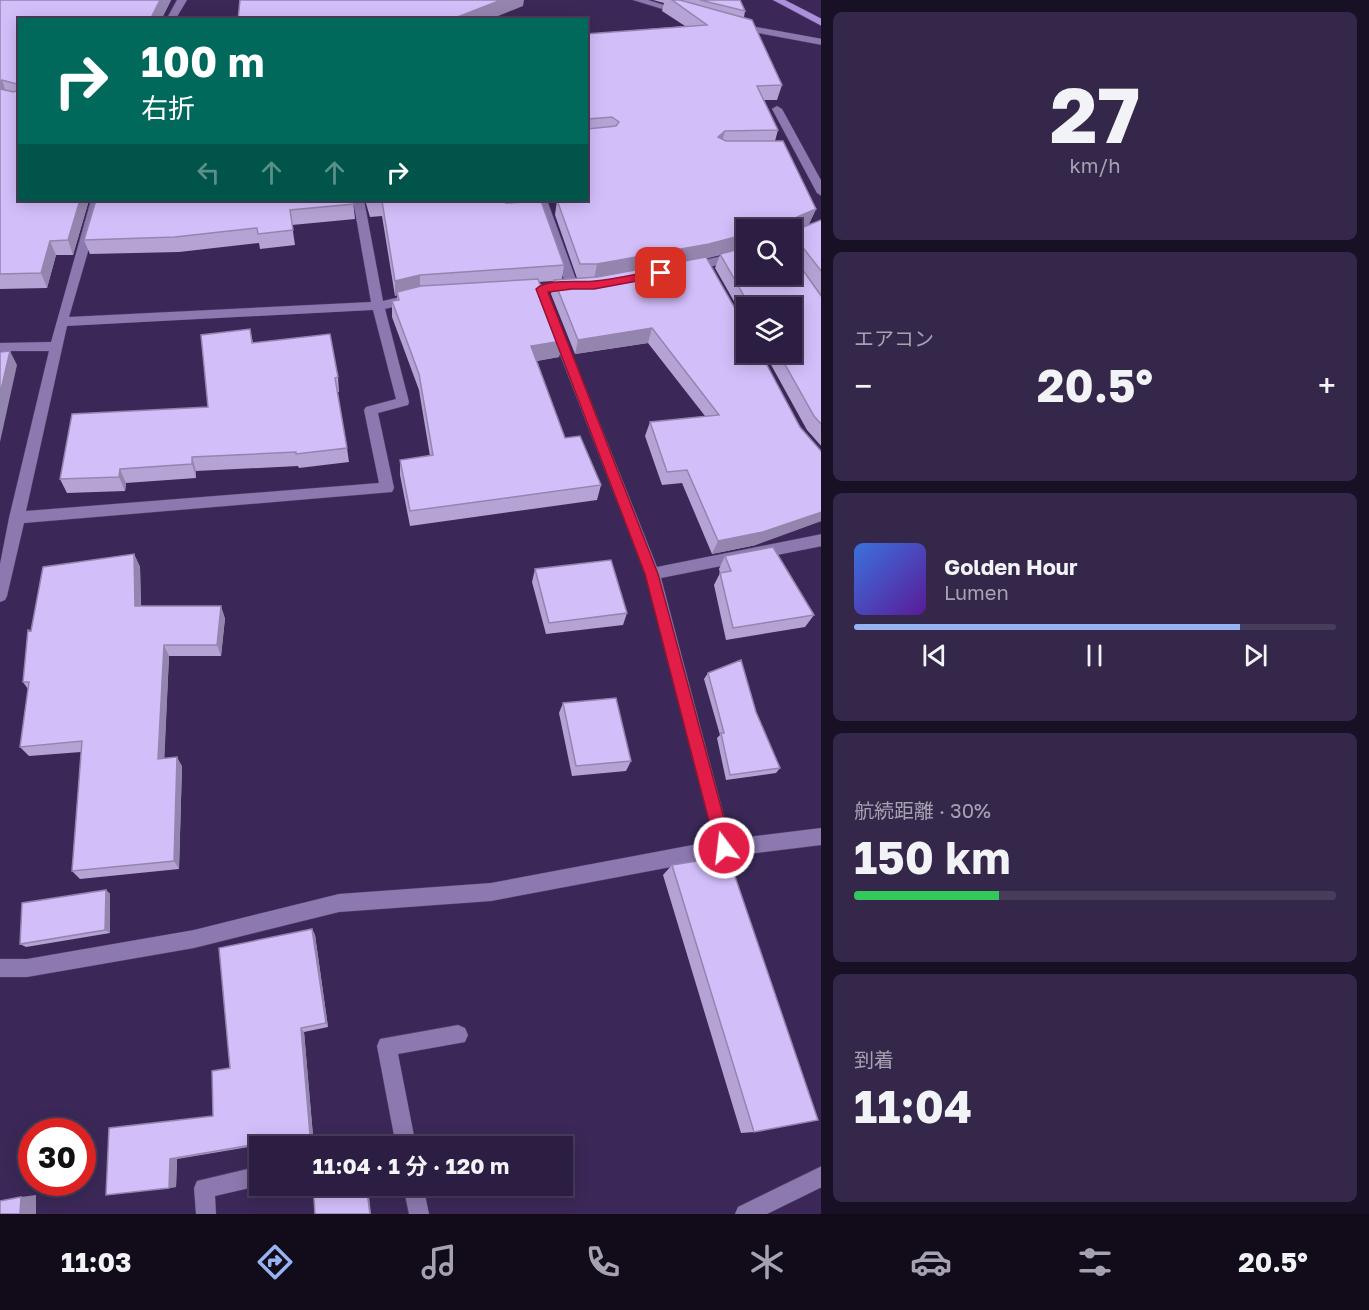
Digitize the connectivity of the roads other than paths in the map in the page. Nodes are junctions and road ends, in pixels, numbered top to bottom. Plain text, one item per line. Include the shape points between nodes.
1 (182, 0) edge
2 (638, 0) edge
3 (778, 0) edge
4 (694, 15) edge
5 (171, 18) edge
6 (821, 22) edge
7 (726, 24) edge
8 (821, 42) edge
9 (777, 109) dead end
10 (821, 192) edge
11 (97, 201) edge
12 (359, 201) edge
13 (541, 201) edge
14 (736, 259) edge
15 (683, 269) edge
16 (508, 291) edge
17 (420, 296) edge
18 (545, 300) junction
19 (378, 306) junction
20 (62, 322) junction
21 (57, 346) junction
22 (0, 347) edge
23 (16, 518) junction
24 (821, 540) edge
25 (652, 574) junction
26 (0, 596) edge
27 (821, 836) edge
28 (724, 848) junction
29 (0, 968) edge
30 (458, 1035) dead end
31 (404, 1136) edge
32 (821, 1176) edge
33 (249, 1178) edge
34 (415, 1196) edge
35 (206, 1214) edge
36 (419, 1214) edge
37 (745, 1214) edge

1 - 5 street
2 - 4 street
3 - 6 main road
7 - 8 street
9 - 10 street via 793,150
11 - 20 street
12 - 19 street
13 - 18 street via 577,285
14 - 15 street via 708,270
16 - 18 street
17 - 19 street
18 - 25 street
19 - 20 street
19 - 23 street via 404,402 371,410 387,488
20 - 21 street
21 - 22 street
21 - 23 street
23 - 26 street
24 - 25 street
25 - 28 street
27 - 28 street
28 - 29 street via 491,892 339,903 194,939 27,968
30 - 31 street via 387,1046
32 - 37 street
33 - 35 street via 204,1188
34 - 36 street

